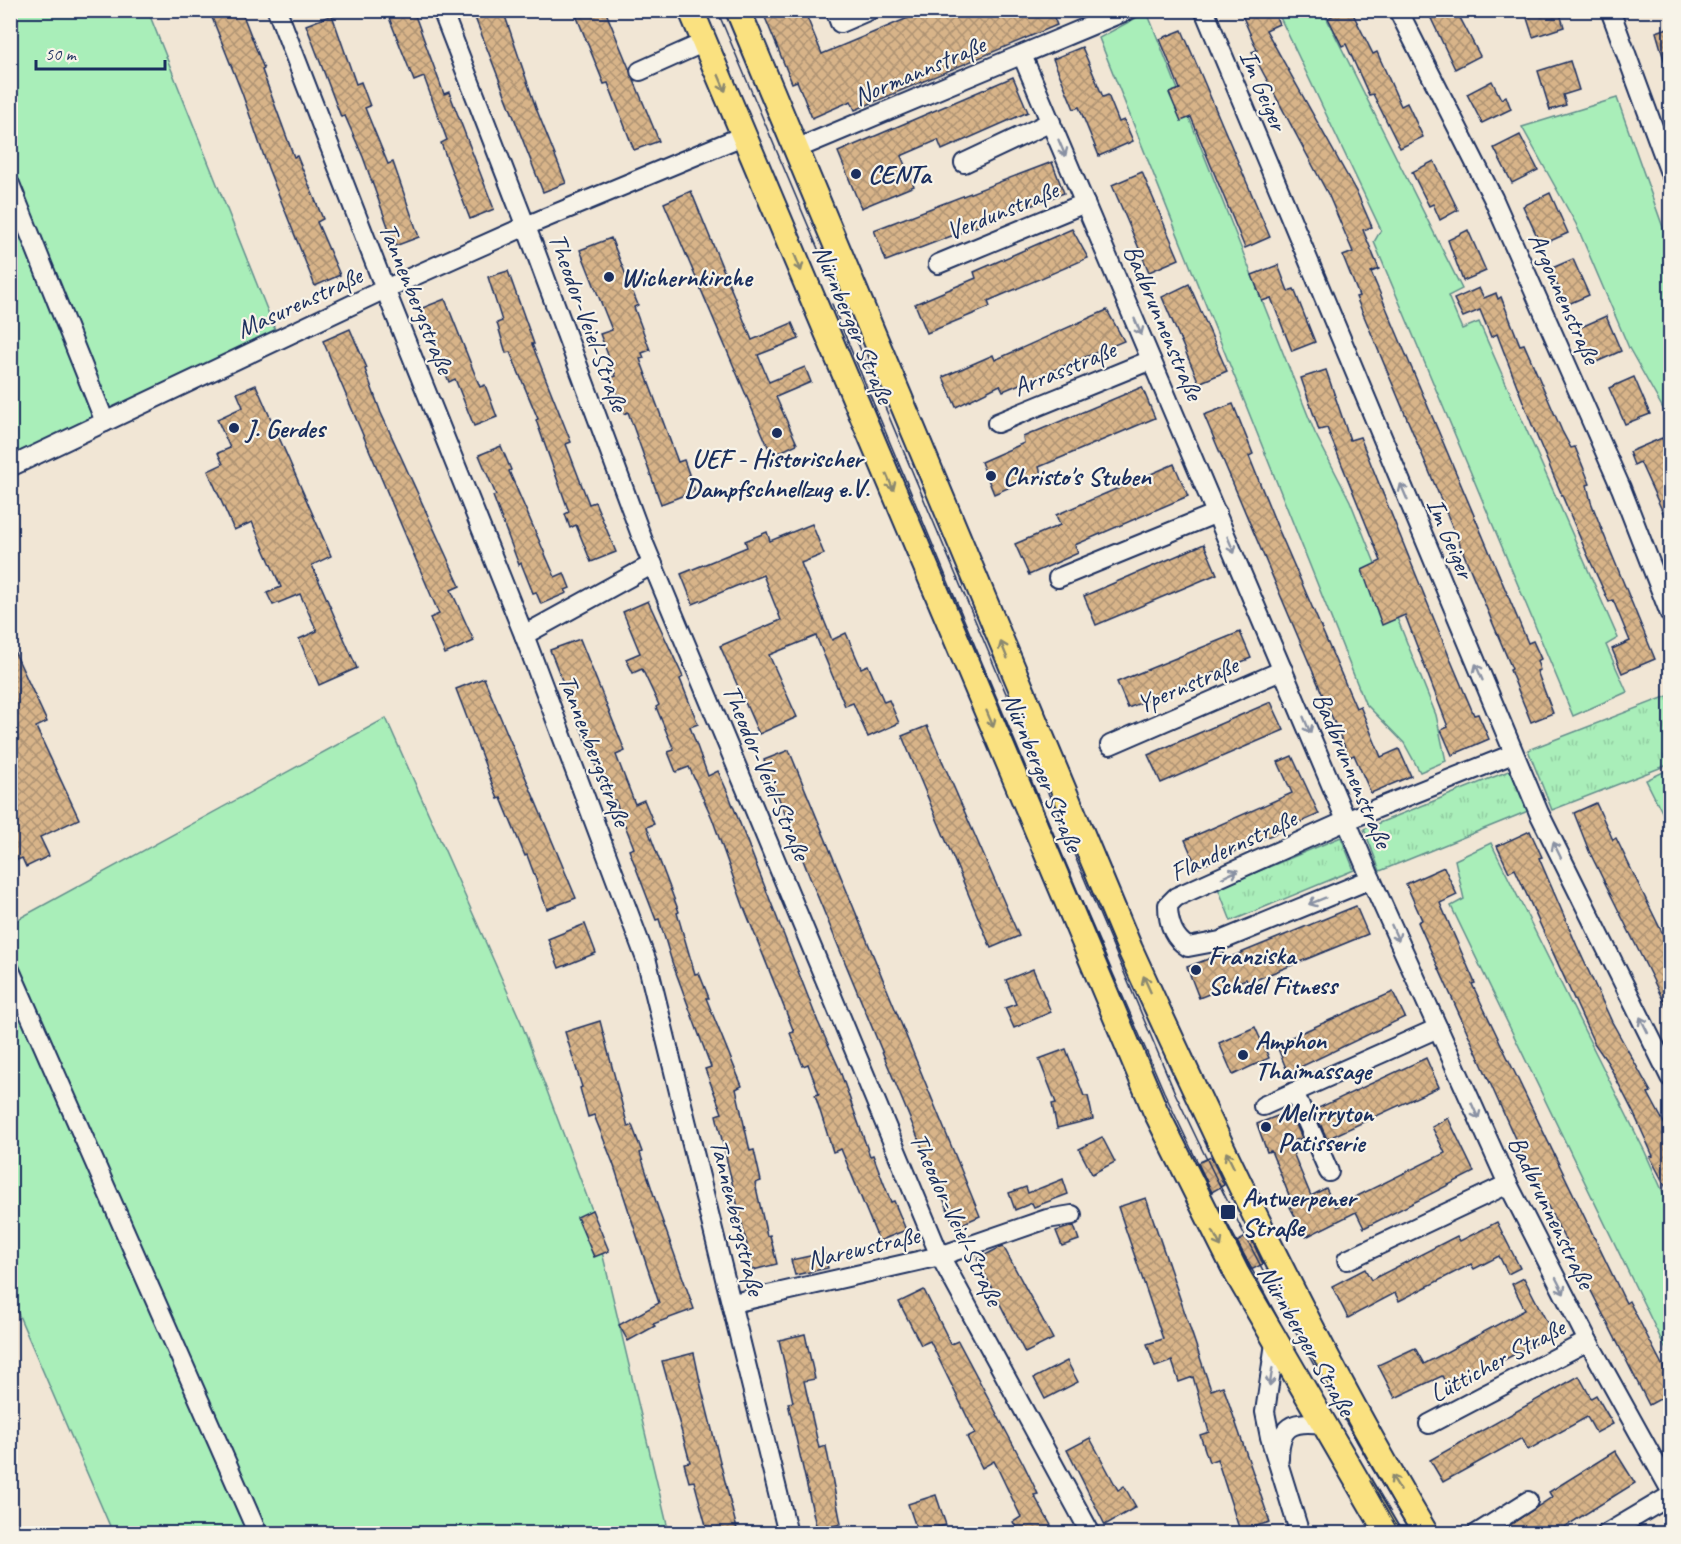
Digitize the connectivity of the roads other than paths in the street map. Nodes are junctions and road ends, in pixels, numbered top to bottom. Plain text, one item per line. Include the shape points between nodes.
1 (277, 10) edge
2 (442, 10) edge
3 (691, 10) edge
4 (738, 10) edge
5 (835, 10) edge
6 (870, 10) edge
7 (1204, 10) edge
8 (1398, 10) edge
9 (1610, 10) edge
10 (1126, 11) edge
11 (705, 42) junction
12 (1022, 55) junction
13 (640, 71) dead end
14 (1051, 122) junction
15 (745, 135) junction
16 (796, 149) junction
17 (964, 163) dead end
18 (1671, 173) edge
19 (10, 184) edge
20 (1085, 203) junction
21 (526, 226) junction
22 (938, 264) dead end
23 (385, 289) junction
24 (1152, 360) junction
25 (105, 422) junction
26 (997, 423) dead end
27 (10, 467) edge
28 (1217, 513) junction
29 (653, 564) junction
30 (1058, 578) dead end
31 (1671, 614) edge
32 (524, 635) junction
33 (1283, 670) junction
34 (1110, 745) dead end
35 (1514, 754) junction
36 (1348, 820) junction
37 (1371, 879) junction
38 (10, 969) edge
39 (1438, 1028) junction
40 (1671, 1077) edge
41 (1294, 1092) junction
42 (1263, 1106) dead end
43 (1329, 1172) dead end
44 (1508, 1185) junction
45 (1072, 1215) dead end
46 (940, 1256) junction
47 (1347, 1260) dead end
48 (733, 1303) junction
49 (1588, 1341) junction
50 (1275, 1343) junction
51 (1322, 1424) junction
52 (1429, 1424) dead end
53 (1279, 1464) junction
54 (1671, 1489) edge
55 (1671, 1496) edge
56 (1528, 1501) dead end
57 (258, 1533) edge
58 (788, 1533) edge
59 (1091, 1533) edge
60 (1300, 1533) edge
61 (1388, 1533) edge
62 (1426, 1533) edge
63 (1476, 1533) edge
64 (1606, 1533) edge

1 - 23 street, Tannenbergstraße
2 - 21 street, Theodor-Veiel-Straße
3 - 11 main road, Nürnberger Straße
4 - 16 main road, Nürnberger Straße
5 - 6 street via 840,23
35 -> 7 street, Im Geiger
8 - 31 street, Argonnenstraße via 1493,198 1621,488
9 - 18 street
10 - 12 street, Normannstraße
11 - 13 street
11 -> 15 main road, Nürnberger Straße
12 - 14 street, Badbrunnenstraße
12 - 16 street, Normannstraße
14 - 17 street
14 -> 20 street, Badbrunnenstraße
15 - 21 street, Masurenstraße
15 -> 50 main road, Nürnberger Straße via 1155,1110
62 -> 16 main road, Nürnberger Straße via 1382,1461 1301,1306 1175,1047 1070,806
19 - 25 street
20 - 22 street, Verdunstraße
20 -> 24 street, Badbrunnenstraße
21 - 23 street, Masurenstraße
21 - 29 street, Theodor-Veiel-Straße
23 - 25 street, Masurenstraße
23 - 32 street, Tannenbergstraße
24 - 26 street, Arrasstraße
24 - 28 street, Badbrunnenstraße
25 - 27 street, Masurenstraße
28 - 30 street
28 -> 33 street, Badbrunnenstraße
29 - 32 street
29 - 46 street, Theodor-Veiel-Straße
32 - 48 street, Tannenbergstraße via 647,962
33 - 34 street, Ypernstraße
33 -> 36 street, Badbrunnenstraße
35 - 36 street, Flandernstraße
40 -> 35 street, Im Geiger via 1539,813
36 - 37 street, Badbrunnenstraße
37 -> 36 street, Flandernstraße via 1220,941 1188,947 1173,933 1168,905 1176,897
37 -> 39 street, Badbrunnenstraße
38 - 57 street
39 - 41 street
39 -> 44 street, Badbrunnenstraße
41 - 42 street
41 - 43 street
44 - 47 street
44 -> 49 street, Badbrunnenstraße
45 - 46 street, Narewstraße via 1047,1219
46 - 48 street, Narewstraße
46 - 59 street, Theodor-Veiel-Straße
48 - 58 street, Tannenbergstraße
49 - 52 street, Lütticher Straße
49 - 54 street, Badbrunnenstraße
50 - 51 main road, Nürnberger Straße
50 -> 53 street via 1265,1412
51 - 53 street via 1301,1421 1285,1430 1279,1443
51 - 61 main road, Nürnberger Straße
53 - 60 street
55 - 64 street
56 - 63 street

